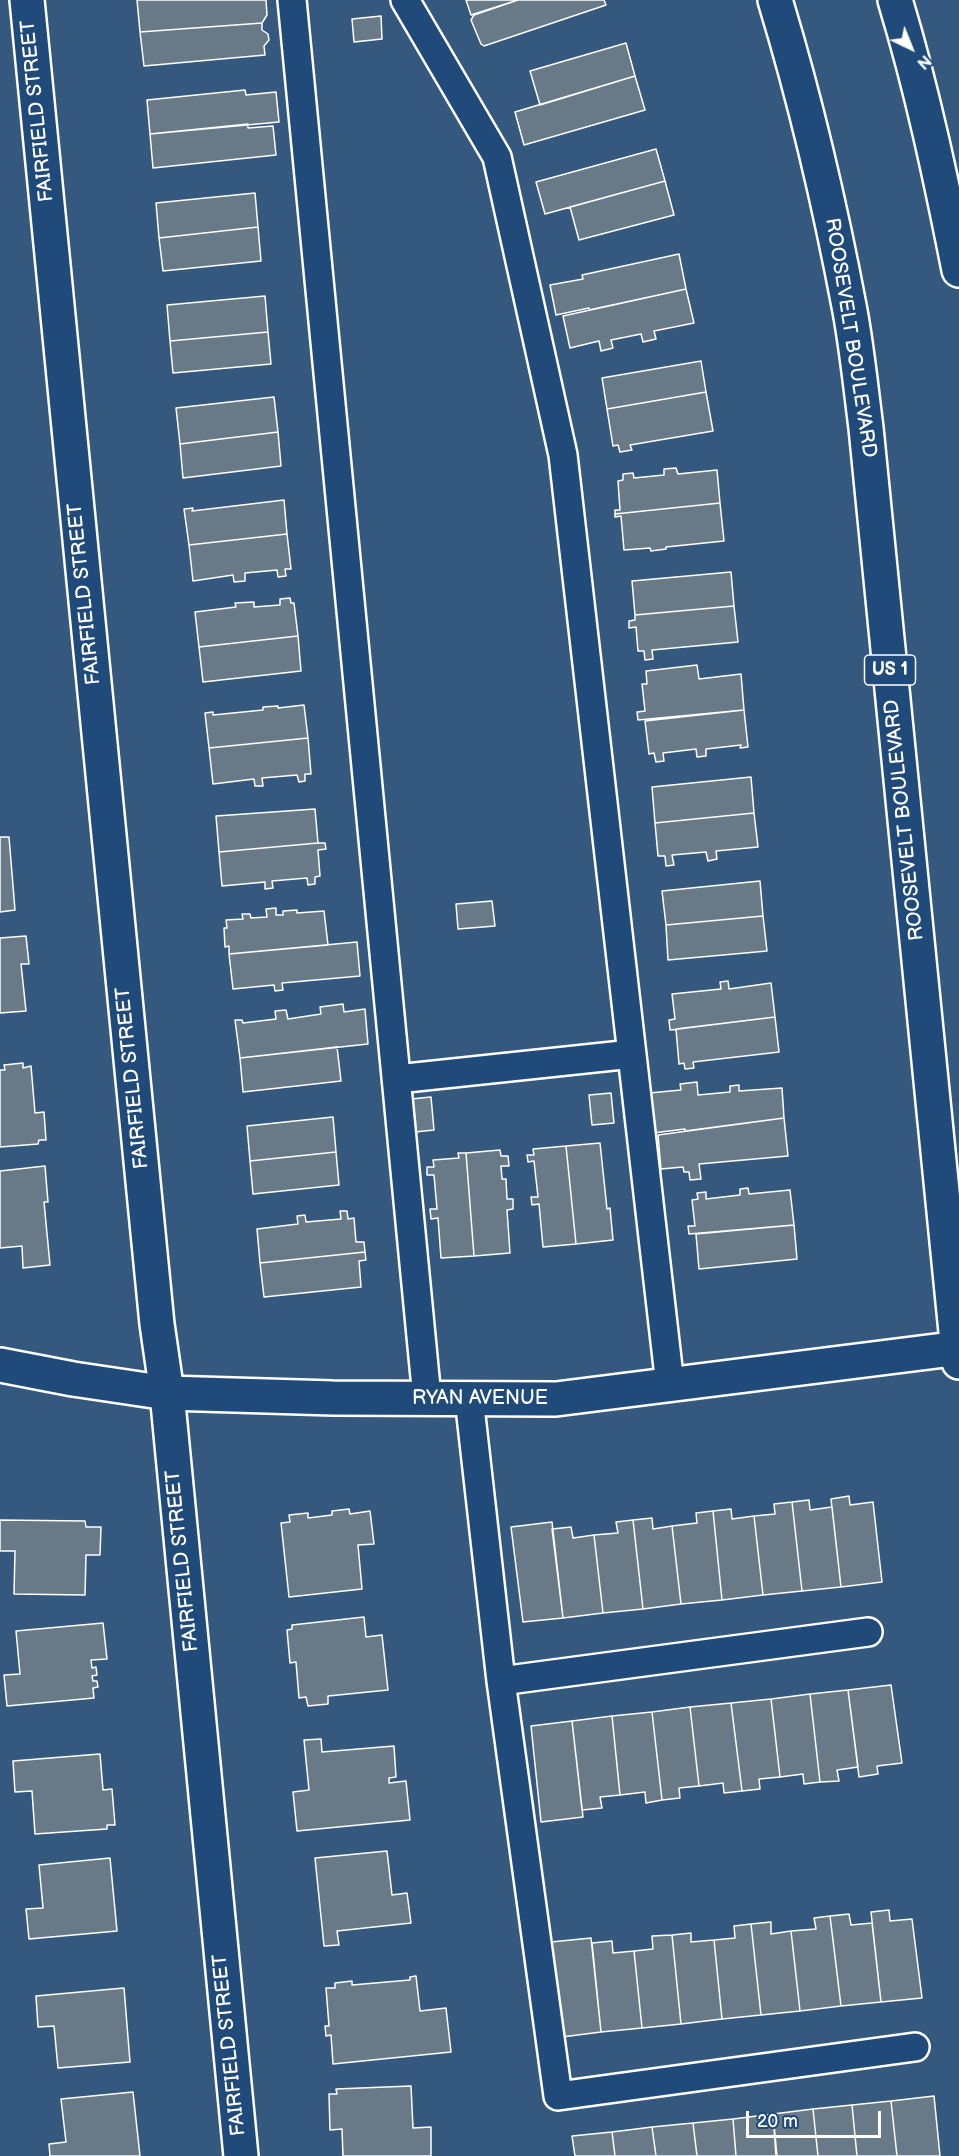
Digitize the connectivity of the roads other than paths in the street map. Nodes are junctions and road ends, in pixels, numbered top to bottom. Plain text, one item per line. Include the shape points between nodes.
1 (27, 0) edge
2 (292, 0) edge
3 (405, 0) edge
4 (775, 0) edge
5 (895, 0) edge
6 (959, 270) edge
7 (632, 1054) junction
8 (397, 1079) junction
9 (959, 1353) edge
10 (0, 1365) edge
11 (670, 1385) junction
12 (167, 1392) junction
13 (427, 1398) junction
14 (469, 1398) junction
15 (868, 1632) dead end
16 (501, 1681) junction
17 (915, 2047) dead end
18 (241, 2156) edge

1 - 12 main road, FAIRFIELD STREET
2 - 8 lane
3 - 7 lane via 497,157 563,455
4 - 9 main road, ROOSEVELT BOULEVARD / US 1 via 828,198 866,428
5 - 6 main road via 911,52
7 - 8 lane
7 - 11 lane
8 - 13 lane
9 - 11 main road, RYAN AVENUE
10 - 12 main road, RYAN AVENUE
11 - 14 main road, RYAN AVENUE via 556,1400
12 - 13 main road, RYAN AVENUE
12 - 18 main road, FAIRFIELD STREET
13 - 14 main road, RYAN AVENUE
14 - 16 lane
15 - 16 lane
16 - 17 lane via 558,2096

